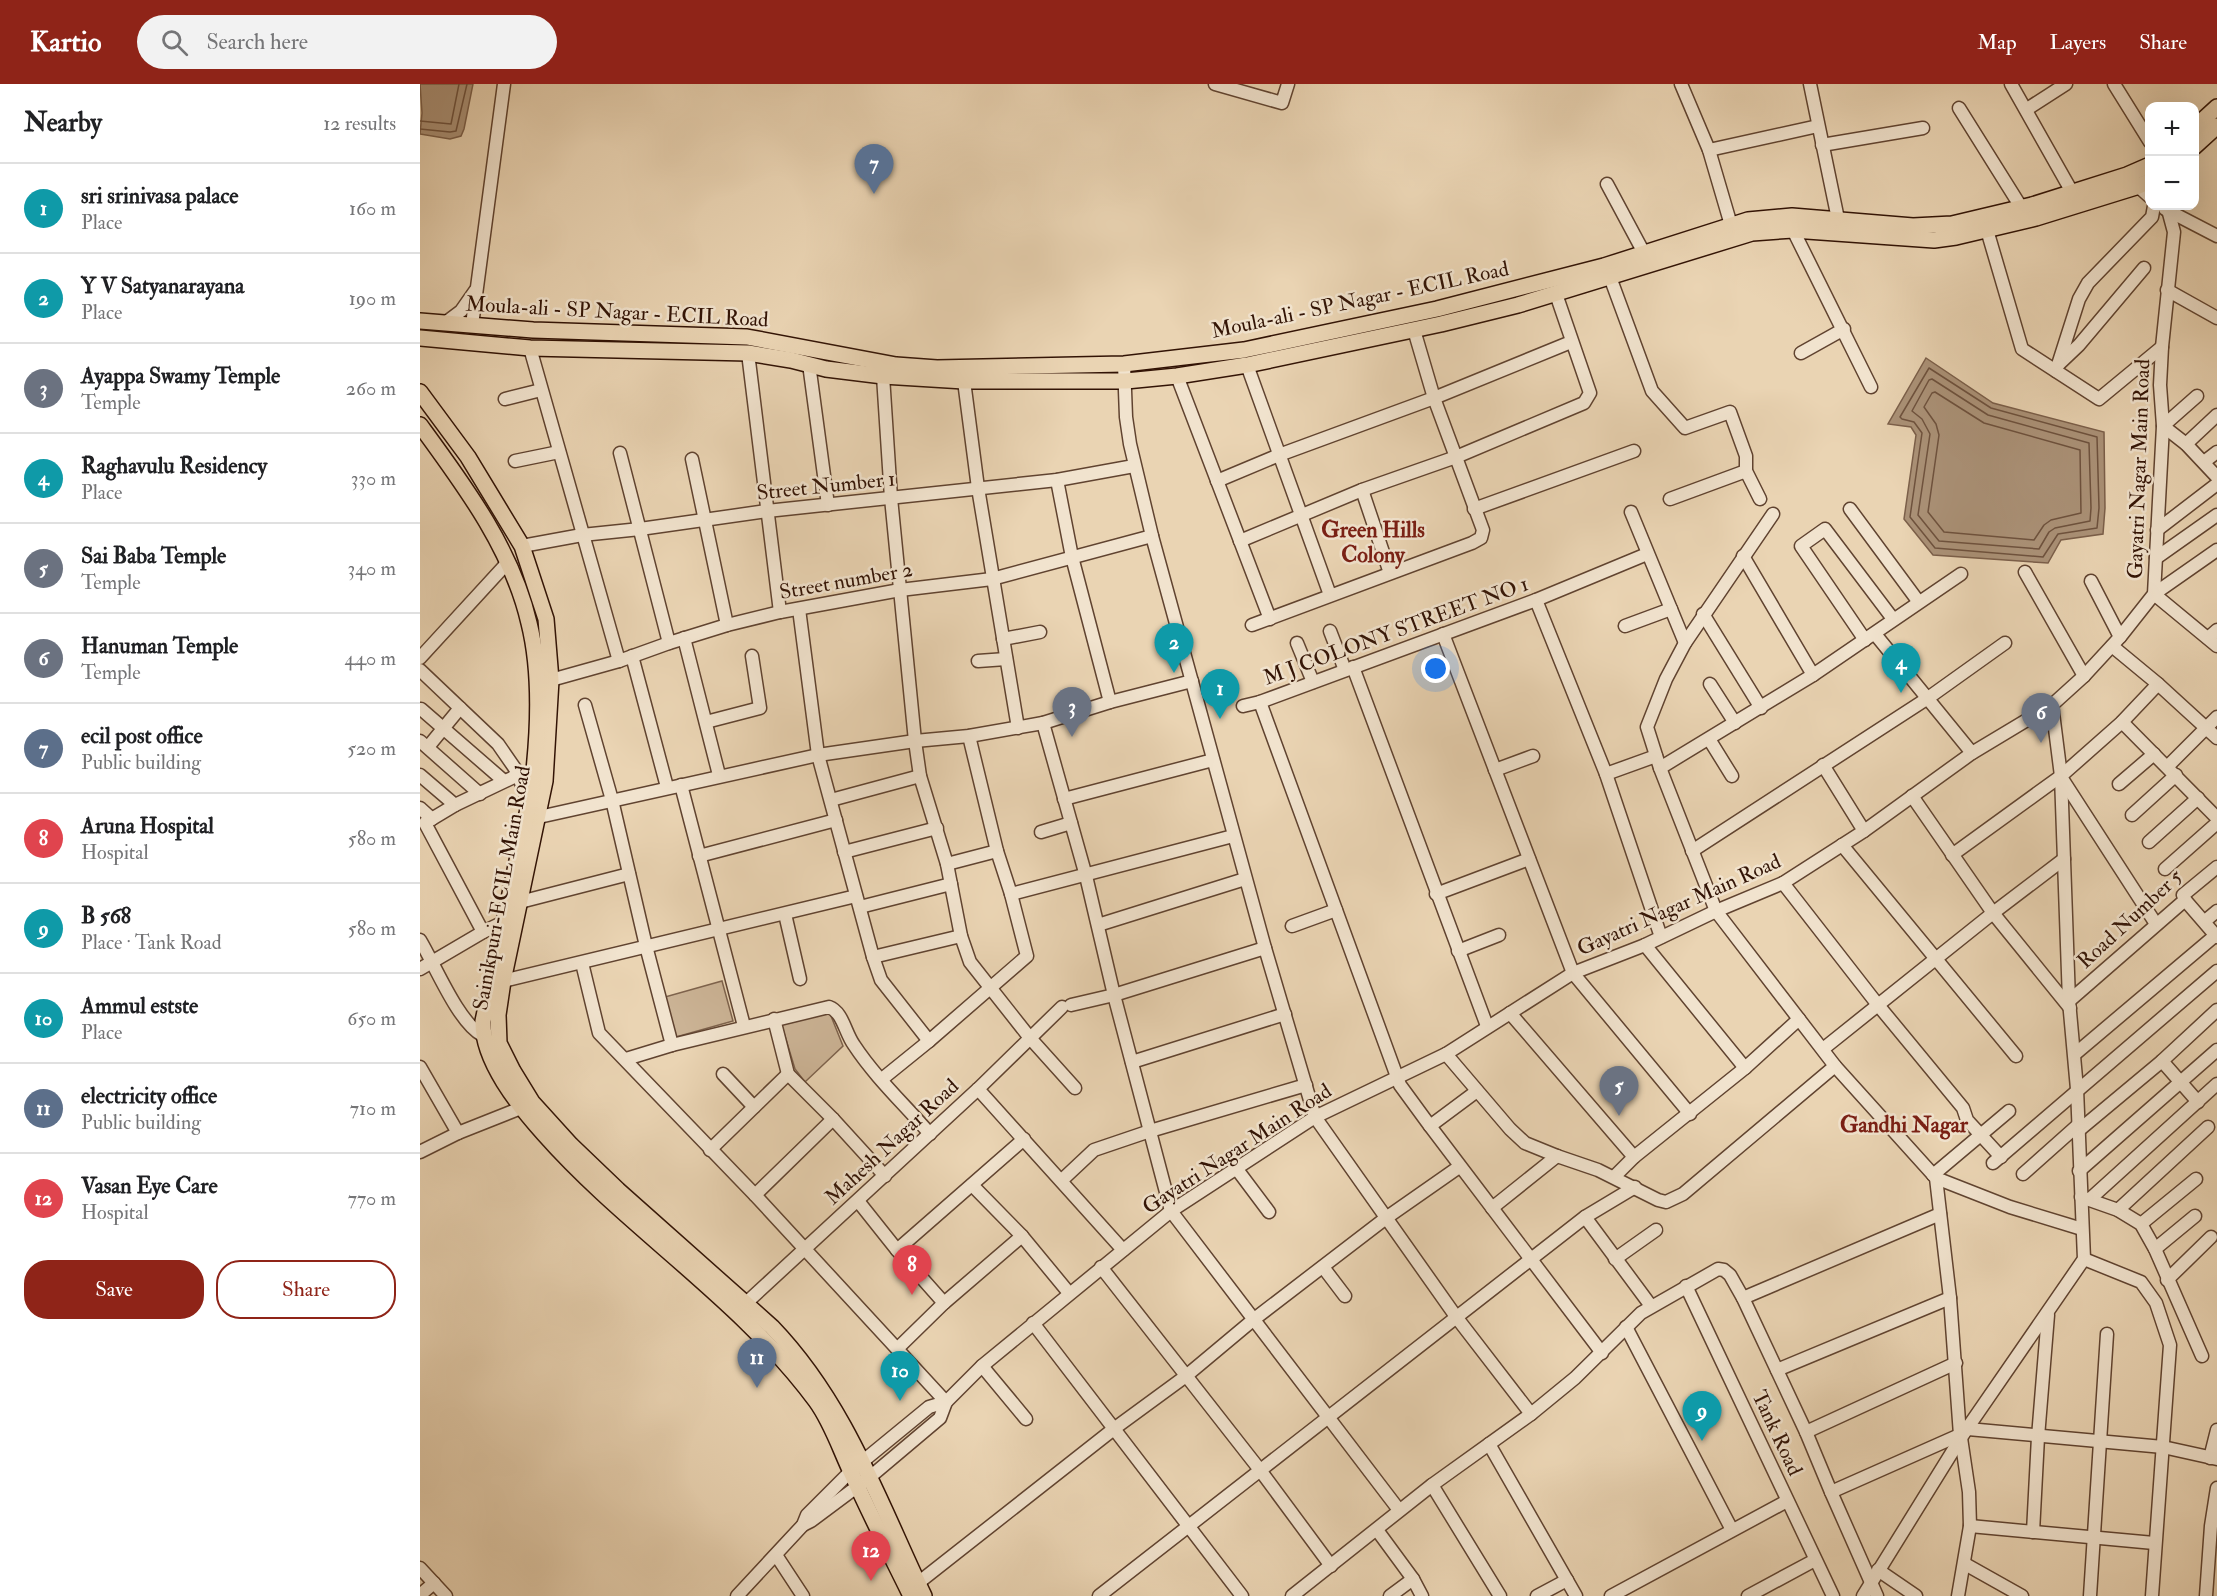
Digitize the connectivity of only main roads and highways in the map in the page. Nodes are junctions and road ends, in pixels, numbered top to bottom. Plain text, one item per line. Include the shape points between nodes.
1 (2217, 107) edge
2 (2199, 123) edge
3 (2217, 126) edge
4 (2199, 142) edge
5 (2143, 174) edge
6 (420, 321) edge
7 (420, 338) edge
8 (420, 392) edge
9 (420, 425) edge
10 (514, 914) junction
11 (856, 1467) junction
12 (918, 1592) edge

1 - 2 main road
3 - 4 main road
5 - 6 main road, Moula-ali - SP Nagar - ECIL Road via 1952,224 1762,218 1604,266 1437,309 1244,350 1124,364 927,367 896,365 747,336 588,332
5 - 7 main road, Moula-ali - SP Nagar - ECIL Road via 2036,218 1987,230 1934,240 1793,230 1752,233 1518,305 1414,330 1247,365 1126,381 964,381 826,369 748,353 530,348
8 - 10 main road, Sainikpuri-ECIL Main Road via 468,457 522,546 546,619 551,680 545,781
9 - 10 main road, Sainikpuri-ECIL Main Road via 463,483 508,562 530,623 537,682 535,762
10 - 11 main road, Sainikpuri-ECIL Main Road via 498,1015 499,1043 532,1102 618,1190 791,1347 828,1397
10 - 11 main road, Sainikpuri-ECIL Main Road via 490,982 482,1035 521,1108 566,1159 770,1348 816,1401
11 - 12 main road

